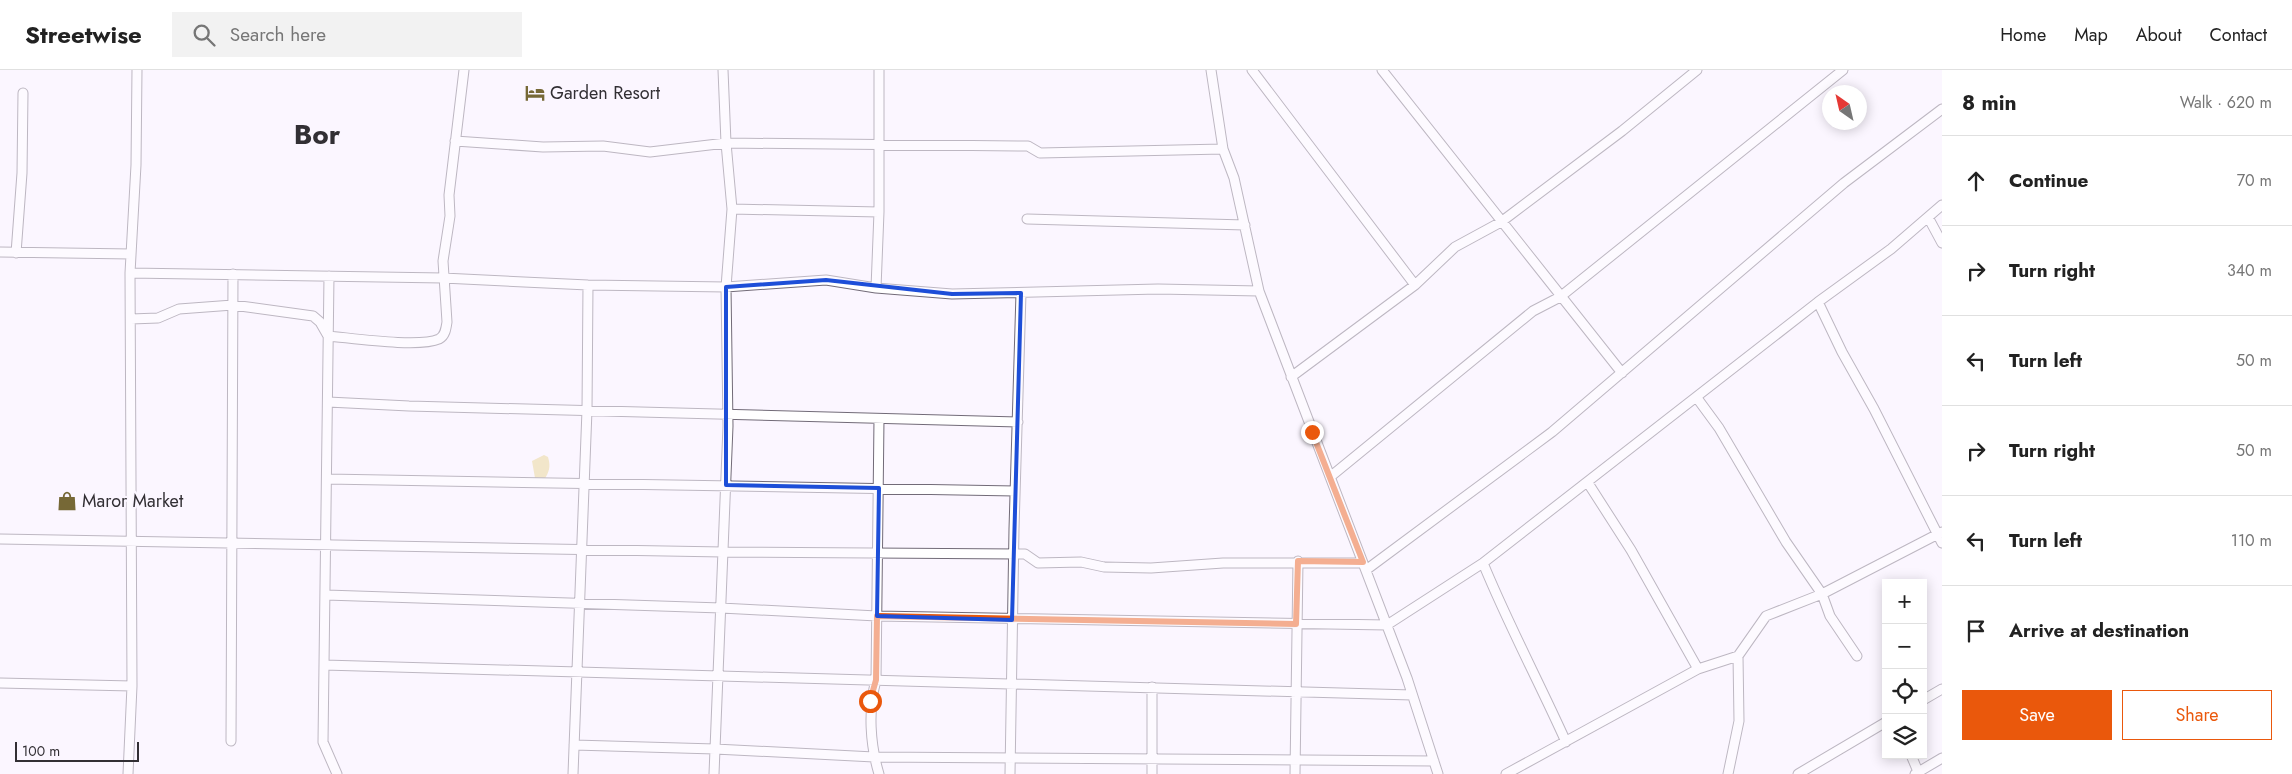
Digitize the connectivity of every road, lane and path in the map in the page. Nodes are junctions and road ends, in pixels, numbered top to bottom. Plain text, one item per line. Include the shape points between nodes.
1 (137, 70) edge
2 (464, 70) edge
3 (723, 70) edge
4 (880, 70) edge
5 (1210, 70) edge
6 (1252, 70) edge
7 (1382, 70) edge
8 (1697, 70) edge
9 (1843, 70) edge
10 (24, 93) dead end
11 (1942, 109) edge
12 (455, 141) junction
13 (726, 143) junction
14 (879, 144) junction
15 (1223, 149) junction
16 (1942, 205) edge
17 (732, 209) junction
18 (879, 212) junction
19 (1928, 217) junction
20 (1027, 219) dead end
21 (1501, 222) junction
22 (1245, 225) junction
23 (1942, 243) edge
24 (0, 252) edge
25 (16, 253) junction
26 (130, 254) junction
27 (130, 273) junction
28 (233, 274) junction
29 (329, 276) junction
30 (443, 278) junction
31 (588, 285) junction
32 (1415, 285) junction
33 (726, 287) junction
34 (876, 288) junction
35 (1259, 291) junction
36 (1021, 293) junction
37 (1560, 296) junction
38 (1818, 302) junction
39 (233, 305) junction
40 (131, 319) junction
41 (328, 336) junction
42 (1622, 373) junction
43 (1291, 377) junction
44 (1697, 398) junction
45 (328, 402) junction
46 (587, 410) junction
47 (729, 414) junction
48 (879, 419) junction
49 (1018, 422) junction
50 (1330, 477) junction
51 (327, 479) junction
52 (584, 483) junction
53 (1588, 483) junction
54 (726, 485) junction
55 (879, 488) junction
56 (1015, 491) junction
57 (1940, 537) edge
58 (0, 539) edge
59 (130, 541) junction
60 (232, 543) junction
61 (326, 544) junction
62 (582, 549) junction
63 (723, 552) junction
64 (879, 553) junction
65 (1013, 554) junction
66 (1298, 561) junction
67 (1483, 563) junction
68 (1365, 566) junction
69 (1822, 594) junction
70 (326, 595) junction
71 (580, 604) junction
72 (721, 608) junction
73 (877, 616) junction
74 (1012, 620) junction
75 (1296, 624) junction
76 (1387, 626) junction
77 (1738, 656) junction
78 (1857, 656) dead end
79 (324, 665) junction
80 (1698, 669) junction
81 (576, 671) junction
82 (718, 675) junction
83 (876, 680) junction
84 (0, 683) edge
85 (1011, 684) junction
86 (132, 686) junction
87 (1152, 687) junction
88 (1942, 689) edge
89 (1297, 692) junction
90 (1412, 695) junction
91 (1927, 698) edge
92 (1882, 724) edge
93 (231, 741) dead end
94 (1566, 742) junction
95 (574, 745) junction
96 (715, 749) junction
97 (874, 757) junction
98 (1010, 758) junction
99 (1942, 758) edge
100 (1912, 759) edge
101 (1152, 760) junction
102 (1296, 760) junction
103 (1434, 761) junction
104 (1917, 773) edge
105 (128, 774) edge
106 (337, 774) edge
107 (573, 774) edge
108 (714, 774) edge
109 (879, 774) edge
110 (1010, 774) edge
111 (1152, 774) edge
112 (1295, 774) edge
113 (1438, 774) edge
114 (1506, 774) edge
115 (1728, 774) edge
116 (1798, 774) edge

1 - 26 street via 136,165
2 - 12 street
3 - 13 street
4 - 14 street
5 - 15 street
6 - 32 street
7 - 21 street
8 - 21 street
9 - 37 street
10 - 25 street
11 - 42 street via 1844,183
12 - 13 street via 543,147 603,146 650,152
12 - 30 street
13 - 14 street
13 - 17 street
14 - 15 street via 1028,146 1040,153
14 - 18 street
15 - 22 street via 1234,178
16 - 19 street
17 - 18 street
17 - 33 street
18 - 34 street
19 - 23 street
19 - 38 street via 1891,249
20 - 22 street
21 - 32 street via 1456,247
21 - 37 street
22 - 35 street
24 - 25 street
25 - 26 street
26 - 27 street
27 - 28 street
27 - 40 street
28 - 29 street
28 - 39 street
29 - 30 street
29 - 41 street
30 - 31 street
30 - 41 street via 447,322 446,332 440,339 396,342
31 - 33 street
31 - 46 street
32 - 43 street
33 - 34 street via 809,279
33 - 47 street
34 - 36 street via 952,294
35 - 36 street via 1158,289
35 - 43 street
36 - 49 street
37 - 42 street
37 - 50 street via 1533,310
38 - 44 street
38 - 57 street
39 - 40 street via 180,309 158,318
39 - 41 street via 313,316
39 - 60 street
40 - 59 street
41 - 45 street
42 - 68 street via 1552,432
43 - 50 street
44 - 53 street
44 - 69 street
45 - 46 street
45 - 51 street
46 - 47 street
46 - 52 street
47 - 48 street
47 - 54 street
48 - 49 street
48 - 55 street
49 - 56 street
50 - 68 street
51 - 52 street
51 - 61 street
52 - 54 street
52 - 62 street
53 - 67 street
53 - 80 street via 1631,550
54 - 55 street
54 - 63 street
55 - 56 street
55 - 64 street
56 - 65 street
57 - 69 street
58 - 59 street
59 - 60 street
59 - 86 street
60 - 61 street
60 - 93 street
61 - 62 street
61 - 70 street
62 - 63 street
62 - 71 street
63 - 64 street
63 - 72 street
64 - 65 street
64 - 73 street
65 - 66 street via 1025,554 1038,563 1081,562 1104,567
65 - 74 street
66 - 68 street
66 - 75 street
67 - 76 street
67 - 94 street via 1506,620
68 - 76 street
69 - 77 street via 1766,616
69 - 78 street via 1830,616
70 - 71 street
70 - 79 street
71 - 72 street
71 - 81 street
72 - 73 street
72 - 82 street
73 - 74 street
73 - 83 street
74 - 75 street
74 - 85 street
75 - 76 street
75 - 89 street
76 - 90 street
77 - 80 street
77 - 115 street via 1739,721
79 - 81 street
79 - 106 street via 322,742
80 - 94 street
81 - 82 street
81 - 95 street
82 - 83 street
82 - 96 street
83 - 85 street
83 - 97 street via 870,701
84 - 86 street
85 - 87 street
85 - 98 street
86 - 105 street
87 - 89 street
87 - 101 street
88 - 91 street
89 - 90 street
89 - 102 street
90 - 103 street
92 - 116 street
94 - 114 street
95 - 96 street
95 - 107 street
96 - 97 street
96 - 108 street
97 - 98 street
97 - 109 street
98 - 101 street
98 - 110 street
99 - 104 street
100 - 104 street
101 - 102 street
101 - 111 street
102 - 103 street
102 - 112 street
103 - 113 street

